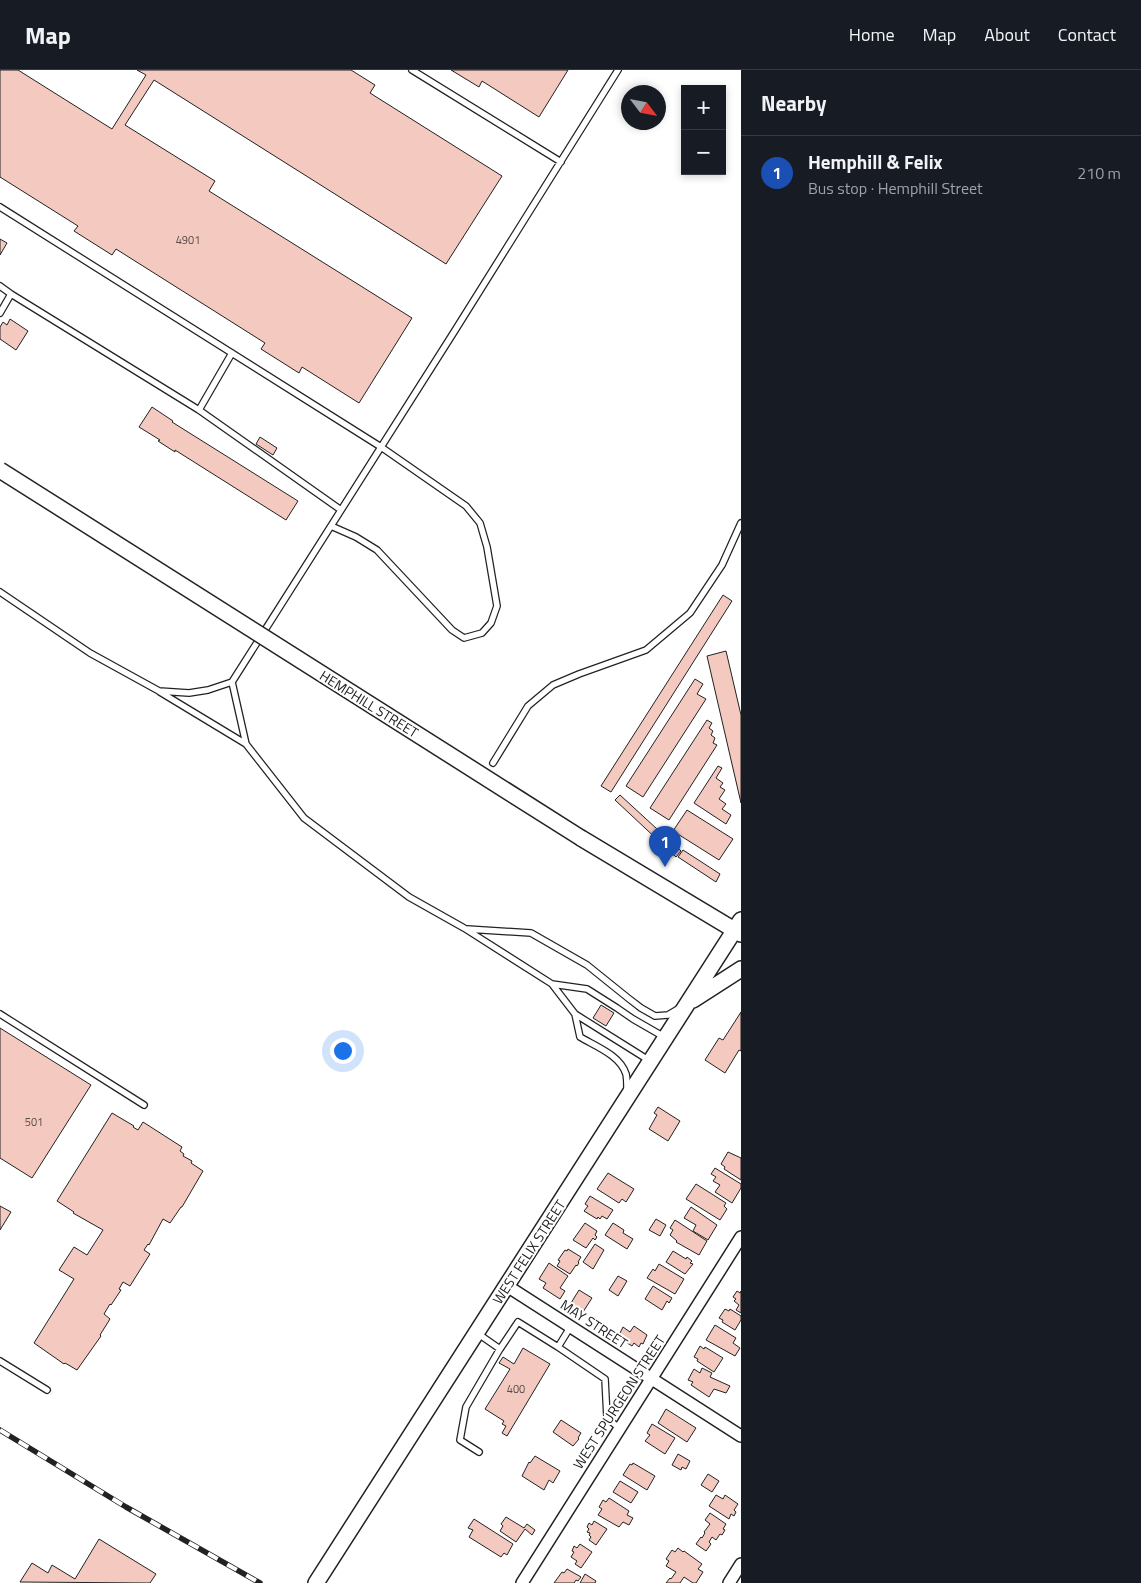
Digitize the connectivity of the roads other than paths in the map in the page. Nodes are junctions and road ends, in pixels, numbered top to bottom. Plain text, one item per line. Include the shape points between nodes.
1 (412, 70) edge
2 (618, 70) edge
3 (561, 162) junction
4 (0, 207) edge
5 (0, 286) edge
6 (12, 294) junction
7 (0, 313) edge
8 (232, 353) junction
9 (199, 410) junction
10 (381, 447) junction
11 (0, 470) edge
12 (341, 510) junction
13 (741, 523) edge
14 (331, 526) junction
15 (0, 592) edge
16 (232, 682) junction
17 (158, 691) junction
18 (246, 744) junction
19 (493, 762) dead end
20 (464, 928) junction
21 (739, 928) edge
22 (741, 969) edge
23 (552, 984) junction
24 (688, 1004) junction
25 (0, 1014) edge
26 (575, 1014) junction
27 (666, 1038) junction
28 (651, 1061) junction
29 (626, 1099) junction
30 (144, 1105) dead end
31 (741, 1237) edge
32 (507, 1286) junction
33 (571, 1326) junction
34 (477, 1333) junction
35 (501, 1347) junction
36 (558, 1347) junction
37 (0, 1361) edge
38 (652, 1378) junction
39 (47, 1390) dead end
40 (620, 1428) junction
41 (741, 1436) edge
42 (478, 1452) dead end
43 (741, 1564) edge
44 (316, 1583) edge
45 (522, 1583) edge
46 (729, 1583) edge

1 - 3 lane
2 - 3 lane
3 - 10 lane
4 - 8 lane
5 - 6 lane
6 - 7 lane
6 - 9 lane
8 - 9 lane
8 - 10 lane
9 - 12 lane
10 - 12 lane
10 - 14 lane via 466,506 480,523 497,606 491,623 482,633 464,638 452,630 377,550
11 - 21 main road, HEMPHILL STREET, bridge via 580,838
12 - 14 lane
13 - 19 lane via 722,564 690,613 646,650 553,685 528,706
14 - 16 lane
15 - 17 lane via 90,653
16 - 17 lane via 189,693
16 - 18 lane
17 - 18 lane
18 - 20 lane via 304,818 408,897
20 - 23 lane
20 - 24 lane via 531,933 587,965 634,1004 655,1016 668,1015
21 - 24 main road, WEST FELIX STREET
22 - 24 main road
23 - 26 lane
23 - 27 lane via 587,989
24 - 27 main road, WEST FELIX STREET
25 - 30 lane
26 - 28 lane
26 - 29 lane via 580,1037 623,1066
27 - 28 main road, WEST FELIX STREET
28 - 29 main road, WEST FELIX STREET
29 - 32 main road, WEST FELIX STREET
31 - 38 street, WEST SPURGEON STREET
32 - 33 street, MAY STREET
32 - 34 main road, WEST FELIX STREET
33 - 36 lane
33 - 38 street, MAY STREET
34 - 35 lane
34 - 44 main road, WEST FELIX STREET
35 - 36 lane via 518,1322
35 - 42 lane via 466,1407 460,1440
36 - 40 lane via 605,1379 606,1418
37 - 39 lane
38 - 40 street, WEST SPURGEON STREET
38 - 41 street, MAY STREET
40 - 45 street, WEST SPURGEON STREET
43 - 46 street

